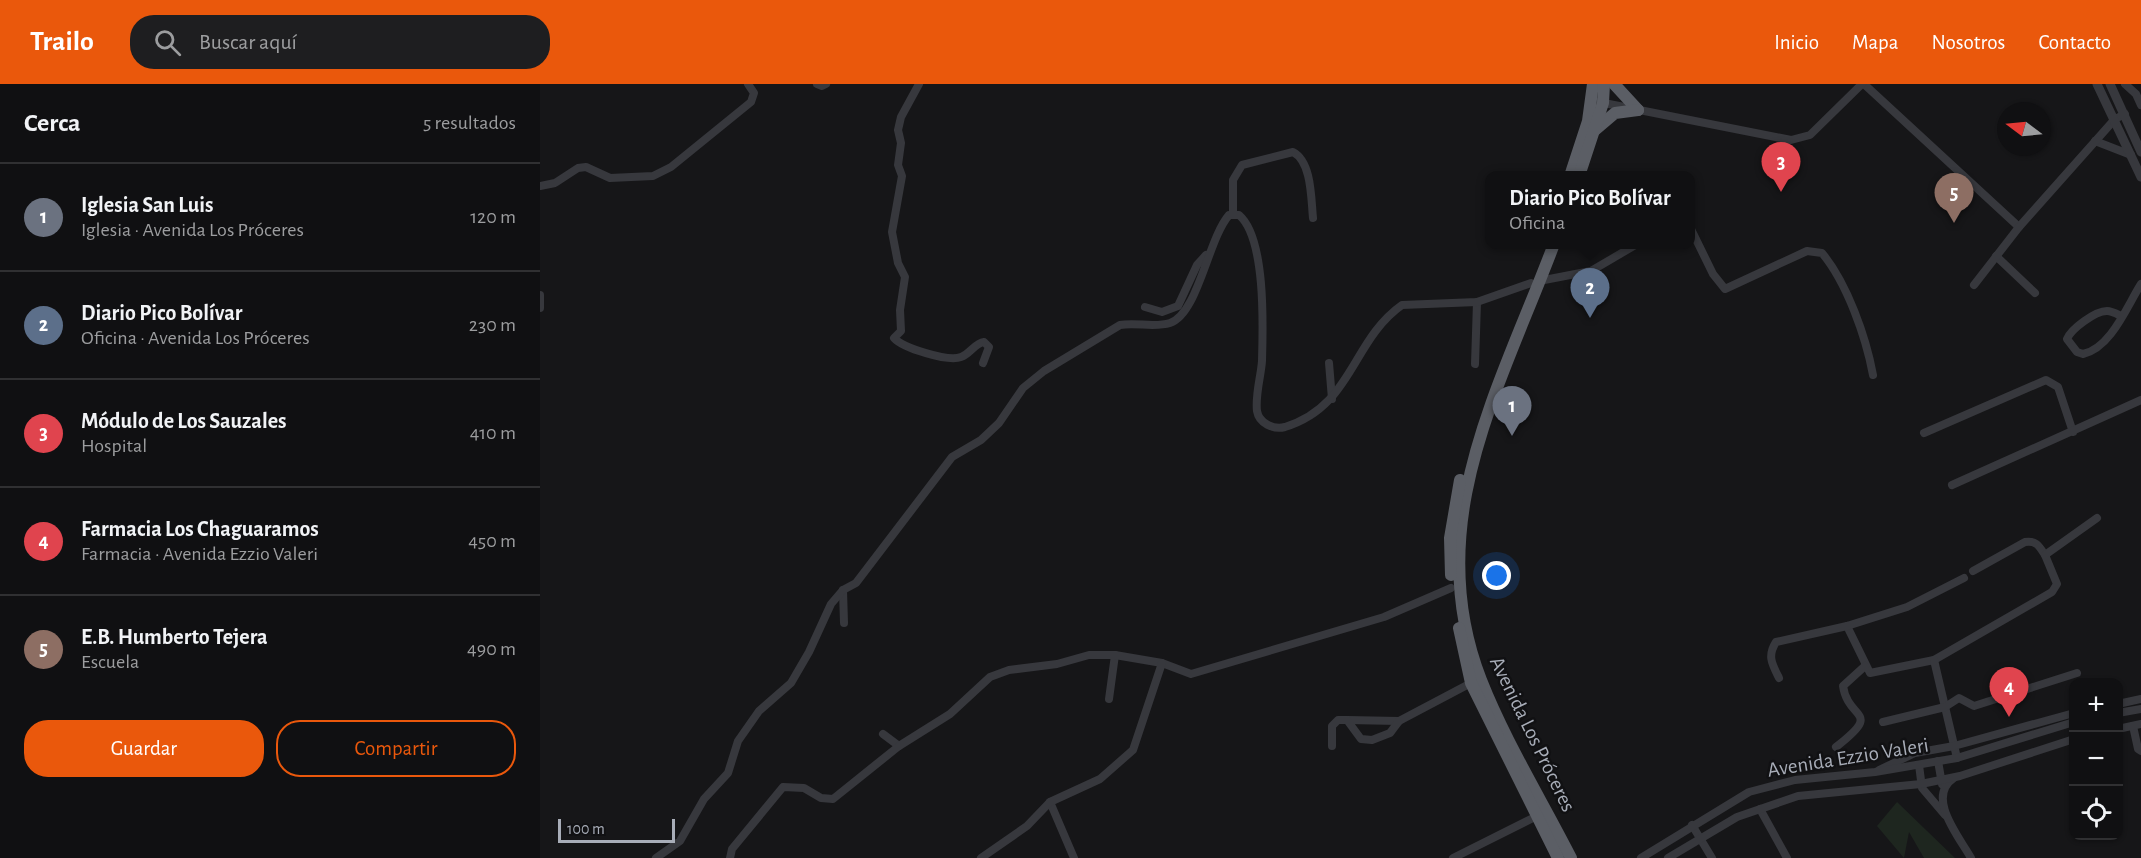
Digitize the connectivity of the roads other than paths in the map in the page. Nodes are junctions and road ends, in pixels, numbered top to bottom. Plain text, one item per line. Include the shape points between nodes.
1 (748, 84) edge
2 (817, 84) edge
3 (826, 84) edge
4 (919, 84) edge
5 (1593, 84) edge
6 (1604, 84) edge
7 (1614, 84) edge
8 (1863, 84) edge
9 (2097, 84) edge
10 (2110, 84) edge
11 (2125, 84) edge
12 (1598, 102) junction
13 (2141, 105) edge
14 (1638, 110) junction
15 (2125, 114) junction
16 (2115, 119) junction
17 (1595, 130) junction
18 (2095, 141) junction
19 (2141, 152) edge
20 (2131, 155) junction
21 (1572, 171) edge
22 (1581, 171) edge
23 (2141, 177) edge
24 (540, 186) edge
25 (1233, 213) junction
26 (1313, 218) dead end
27 (2019, 227) junction
28 (1695, 237) edge
29 (1544, 249) edge
30 (1552, 249) edge
31 (1628, 249) edge
32 (1209, 252) junction
33 (1996, 256) junction
34 (1535, 282) junction
35 (2141, 284) edge
36 (1974, 285) dead end
37 (2035, 293) dead end
38 (540, 295) edge
39 (1477, 302) junction
40 (1145, 307) dead end
41 (540, 308) edge
42 (2121, 316) junction
43 (983, 363) dead end
44 (1329, 363) dead end
45 (1475, 364) dead end
46 (1873, 375) dead end
47 (1332, 399) junction
48 (2141, 400) edge
49 (2073, 432) junction
50 (1924, 433) dead end
51 (1952, 485) dead end
52 (2097, 518) dead end
53 (2045, 555) junction
54 (1973, 571) dead end
55 (1964, 578) dead end
56 (1451, 588) junction
57 (843, 590) junction
58 (844, 623) dead end
59 (1847, 626) junction
60 (1115, 655) junction
61 (1934, 660) junction
62 (1162, 663) junction
63 (1865, 666) junction
64 (2077, 673) dead end
65 (1779, 678) dead end
66 (1471, 683) junction
67 (1108, 699) dead end
68 (2141, 699) edge
69 (2123, 703) edge
70 (1945, 707) junction
71 (2141, 710) edge
72 (2123, 712) edge
73 (2069, 714) edge
74 (2045, 719) junction
75 (1347, 720) junction
76 (1399, 722) junction
77 (1883, 722) dead end
78 (2069, 723) edge
79 (2137, 725) edge
80 (2049, 729) junction
81 (883, 734) dead end
82 (2069, 740) edge
83 (899, 746) junction
84 (1332, 746) dead end
85 (1954, 746) junction
86 (1836, 747) dead end
87 (2141, 751) edge
88 (1957, 758) junction
89 (1938, 761) junction
90 (1919, 765) junction
91 (1875, 772) junction
92 (1960, 776) junction
93 (1942, 780) junction
94 (1921, 784) junction
95 (1944, 791) junction
96 (1050, 802) junction
97 (1760, 809) junction
98 (1537, 816) junction
99 (1947, 817) junction
100 (1692, 825) junction
101 (1699, 839) junction
102 (656, 858) edge
103 (730, 858) edge
104 (981, 858) edge
105 (1074, 858) edge
106 (1453, 858) edge
107 (1558, 858) edge
108 (1571, 858) edge
109 (1641, 858) edge
110 (1668, 858) edge
111 (1712, 858) edge
112 (1787, 858) edge
113 (1971, 858) edge

1 - 24 street via 754,93 751,102 671,167 653,176 610,178 586,167
2 - 3 street
4 - 43 street via 898,130 898,165 902,176 892,239 905,278 901,331 894,338 918,351 949,359 961,357 984,342 989,346
5 - 12 highway
6 - 12 highway
7 - 14 highway
8 - 14 street via 1801,139
8 - 27 street
9 - 16 street
10 - 15 street
11 - 13 street
12 - 14 street
12 - 17 highway
12 - 21 highway
14 - 17 highway via 1615,113
15 - 16 street
15 - 19 street
16 - 18 street
16 - 20 street
17 - 22 highway
18 - 20 street
18 - 27 street
20 - 23 street
25 - 26 street via 1233,180 1242,165 1293,152 1305,168
25 - 32 street via 1222,222
25 - 47 street via 1245,220 1254,246 1262,297 1257,410 1261,421 1281,428 1298,422
27 - 33 street
28 - 46 street via 1725,289 1807,251 1822,253 1860,323
29 - 34 highway, Avenida Los Próceres
30 - 34 highway, Avenida Los Próceres
31 - 34 street via 1599,268
32 - 40 street via 1197,265 1178,306 1162,312
32 - 57 street via 1181,317 1170,323 1120,325 1044,371 1023,388 999,423 981,440 952,457 856,583
33 - 36 street
33 - 37 street
34 - 39 street
34 - 56 highway, Avenida Los Próceres via 1487,395 1459,483 1450,538
34 - 108 highway, Avenida Los Próceres via 1469,473 1458,533 1458,588 1481,679
35 - 42 street
38 - 41 street
39 - 45 street
39 - 47 street via 1402,304 1378,326
42 - 42 street via 2108,311 2098,313 2070,332 2069,344 2077,352 2090,352
44 - 47 street
48 - 49 street
49 - 50 street via 2058,387 2046,380
49 - 51 street
52 - 53 street
53 - 54 street via 2039,545 2025,542
53 - 61 street via 2056,584 2052,592
55 - 59 street via 1906,607
56 - 62 street via 1384,617 1191,674
56 - 66 highway, Avenida Los Próceres
57 - 58 street
57 - 102 street via 831,604 791,683 759,711 738,741 728,773 704,799 680,841
59 - 63 street
59 - 65 street via 1776,642 1770,659
60 - 62 street
60 - 67 street
60 - 83 street via 1009,670 990,677 951,714
61 - 63 street via 1875,674 1870,674
61 - 70 street
62 - 96 street via 1132,750 1100,779
63 - 86 street via 1843,686 1862,722
64 - 70 street via 1974,706 1959,698
66 - 76 street
66 - 98 highway, Avenida Los Próceres
68 - 69 street
70 - 77 street
70 - 85 street
71 - 72 street
73 - 74 street
74 - 80 street
74 - 85 street
75 - 76 street
75 - 76 street via 1360,739 1372,740 1390,733
75 - 84 street via 1338,720 1332,726
78 - 80 street, Avenida Ezzio Valeri
79 - 87 street
80 - 88 street, Avenida Ezzio Valeri
81 - 83 street
82 - 92 street, Avenida Ezzio Valeri
83 - 103 street via 833,799 821,798 804,788 783,787 732,849
85 - 88 street
85 - 91 street via 1915,753
88 - 89 street, Avenida Ezzio Valeri
89 - 90 street, Avenida Ezzio Valeri
89 - 93 street
90 - 91 street, Avenida Ezzio Valeri
90 - 94 street
91 - 100 street, Avenida Ezzio Valeri via 1795,780 1749,792
92 - 93 street, Avenida Ezzio Valeri
92 - 95 street via 1952,779
93 - 94 street, Avenida Ezzio Valeri
93 - 95 street
94 - 97 street, Avenida Ezzio Valeri via 1798,796
94 - 99 street
95 - 99 street via 1942,803
96 - 104 street via 1028,826
96 - 105 street
97 - 101 street, Avenida Ezzio Valeri
97 - 112 street
98 - 106 street
98 - 107 highway, Avenida Los Próceres
99 - 113 street
100 - 101 street
100 - 109 street, Avenida Ezzio Valeri
101 - 110 street, Avenida Ezzio Valeri
101 - 111 street

